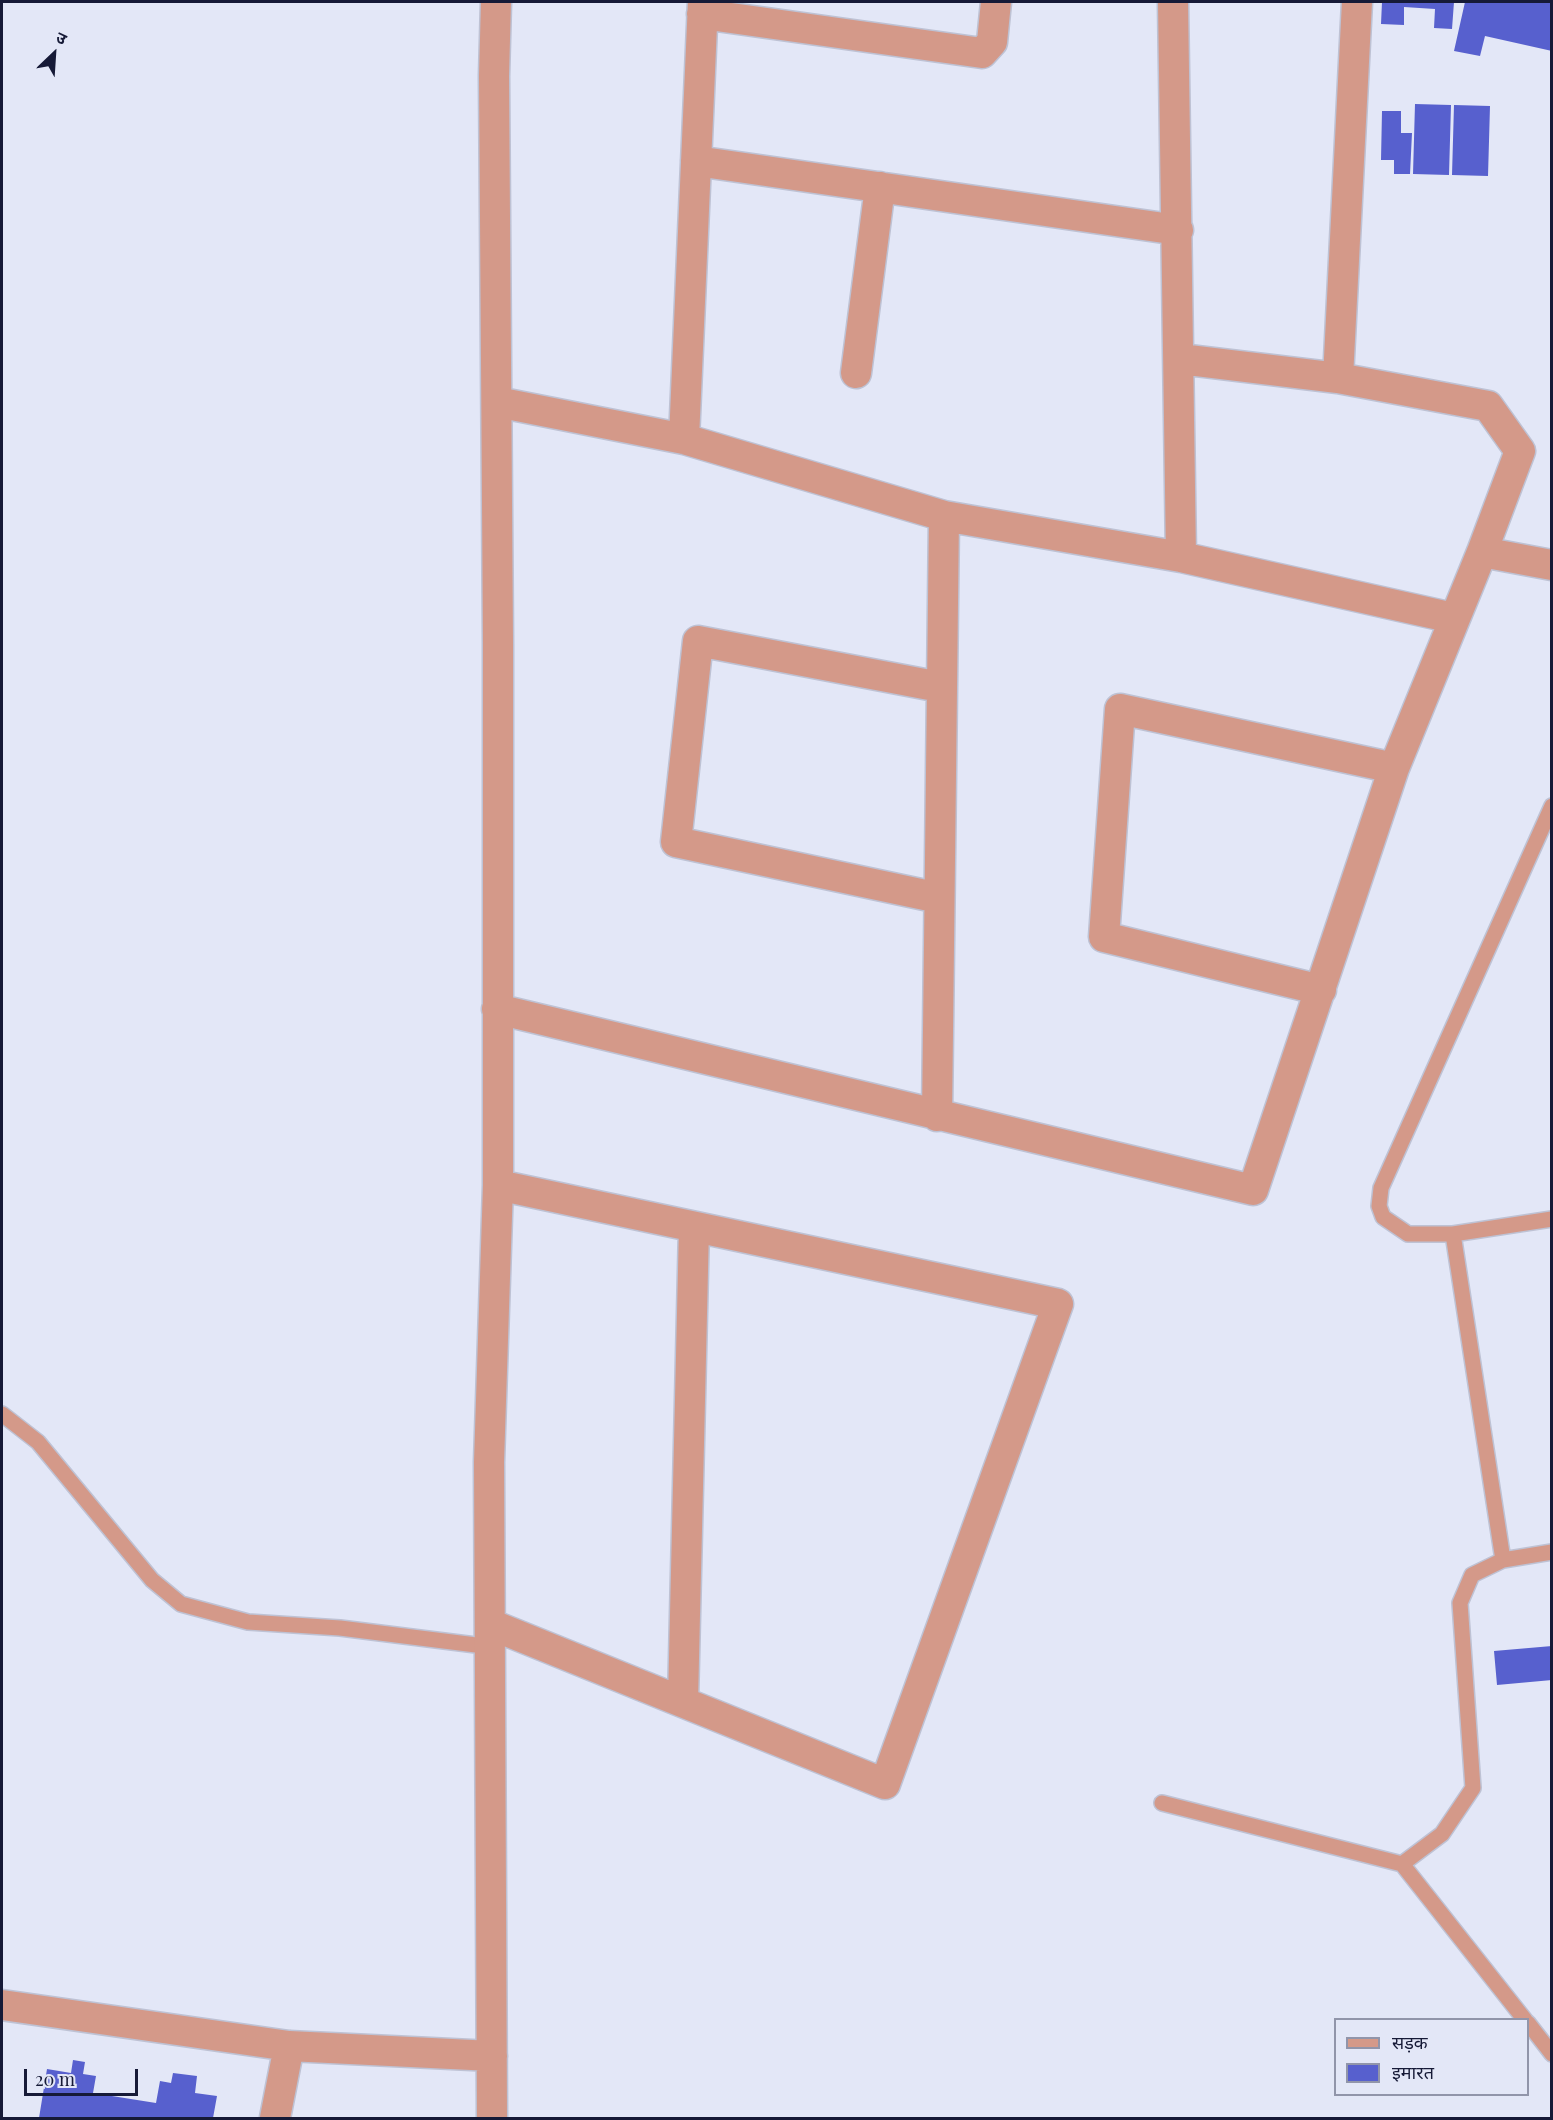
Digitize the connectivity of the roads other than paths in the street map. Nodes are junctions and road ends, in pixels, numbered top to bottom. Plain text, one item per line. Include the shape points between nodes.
1 (496, 2) edge
2 (996, 2) edge
3 (1173, 2) edge
4 (1357, 2) edge
5 (702, 8) edge
6 (696, 161) junction
7 (880, 187) junction
8 (1178, 230) junction
9 (1180, 359) junction
10 (856, 373) dead end
11 (1338, 378) junction
12 (497, 402) junction
13 (684, 439) junction
14 (944, 516) junction
15 (1482, 552) junction
16 (1181, 557) junction
17 (1551, 565) edge
18 (1453, 618) junction
19 (940, 687) junction
20 (1394, 768) junction
21 (1551, 806) edge
22 (939, 898) junction
23 (1320, 990) junction
24 (497, 1009) junction
25 (937, 1116) junction
26 (498, 1185) junction
27 (1551, 1219) edge
28 (694, 1227) junction
29 (1453, 1234) junction
30 (2, 1414) edge
31 (1551, 1552) edge
32 (1503, 1560) junction
33 (492, 1636) junction
34 (684, 1701) junction
35 (1162, 1803) dead end
36 (1402, 1864) junction
37 (2, 2005) edge
38 (1524, 2018) edge
39 (1529, 2026) edge
40 (289, 2046) junction
41 (1551, 2054) edge
42 (492, 2056) junction
43 (275, 2118) edge
44 (492, 2118) edge

1 - 12 street
2 - 5 street via 992,42 982,52
3 - 8 street
4 - 11 street
5 - 6 street
6 - 7 street
6 - 13 street
7 - 8 street
7 - 10 street
8 - 9 street
9 - 11 street
9 - 16 street
11 - 15 street via 1488,406 1520,451
12 - 13 street
12 - 24 street
13 - 14 street
14 - 16 street
14 - 19 street
15 - 17 street
15 - 18 street
16 - 18 street
18 - 20 street
19 - 22 street
19 - 22 street via 698,641 676,842
20 - 23 street
20 - 23 street via 1120,709 1104,937
21 - 29 lane via 1381,1188 1379,1206 1383,1217 1408,1234
22 - 25 street
23 - 25 street via 1253,1190
24 - 25 street
24 - 26 street
26 - 28 street
26 - 33 street via 489,1462
27 - 29 lane
28 - 34 street
28 - 34 street via 1058,1304 885,1784
29 - 32 lane
30 - 33 lane via 38,1442 152,1580 182,1604 248,1622
31 - 32 lane
32 - 36 lane via 1472,1575 1460,1603 1473,1788 1442,1834
33 - 34 street
33 - 42 street
35 - 36 lane
36 - 38 lane
37 - 40 street
39 - 41 lane
40 - 42 street
40 - 43 street
42 - 44 street

